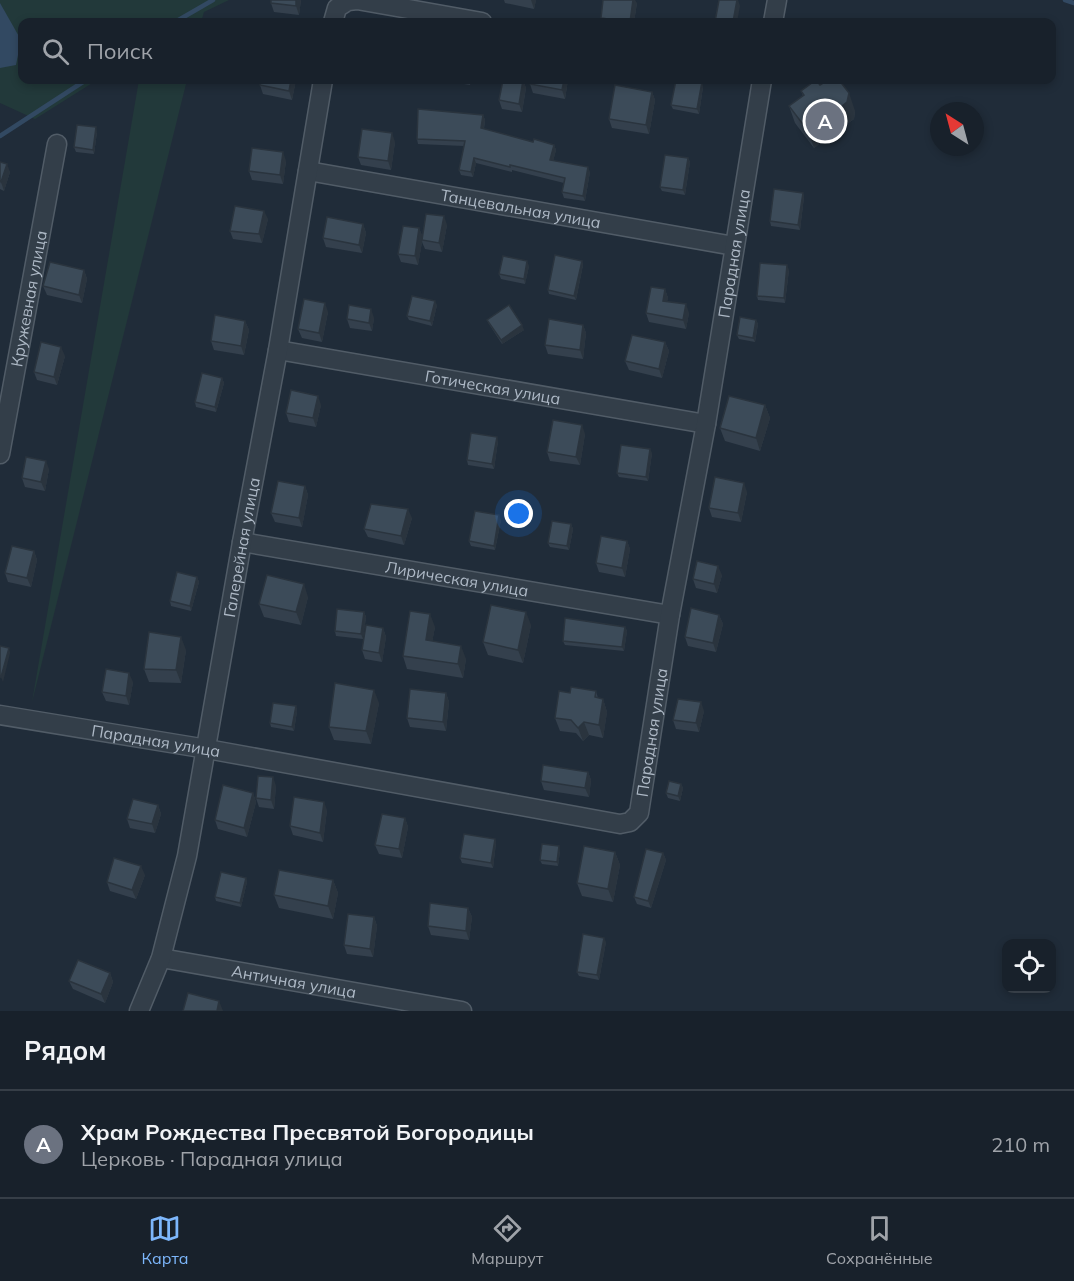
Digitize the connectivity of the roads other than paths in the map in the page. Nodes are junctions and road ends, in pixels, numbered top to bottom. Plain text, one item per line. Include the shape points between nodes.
1 (777, 0) edge
2 (334, 18) edge
3 (459, 18) edge
4 (774, 18) edge
5 (322, 84) edge
6 (761, 84) edge
7 (57, 144) dead end
8 (308, 171) junction
9 (734, 246) junction
10 (278, 350) junction
11 (706, 424) junction
12 (1, 446) edge
13 (242, 542) junction
14 (670, 615) junction
15 (0, 715) edge
16 (207, 749) junction
17 (161, 958) junction
18 (139, 1011) edge
19 (462, 1011) edge

1 - 4 street
2 - 3 street via 337,8 357,0
5 - 8 street, Галерейная улица
6 - 9 street, Парадная улица
7 - 12 street, Кружевная улица
8 - 9 street, Танцевальная улица
8 - 10 street, Галерейная улица
9 - 11 street, Парадная улица
10 - 11 street, Готическая улица
10 - 13 street, Галерейная улица
11 - 14 street, Парадная улица
13 - 14 street, Лирическая улица
13 - 16 street, Галерейная улица
14 - 16 street, Парадная улица via 639,813 626,824
15 - 16 street, Парадная улица
16 - 17 street, Галерейная улица via 187,856
17 - 18 street, Галерейная улица
17 - 19 street, Античная улица

